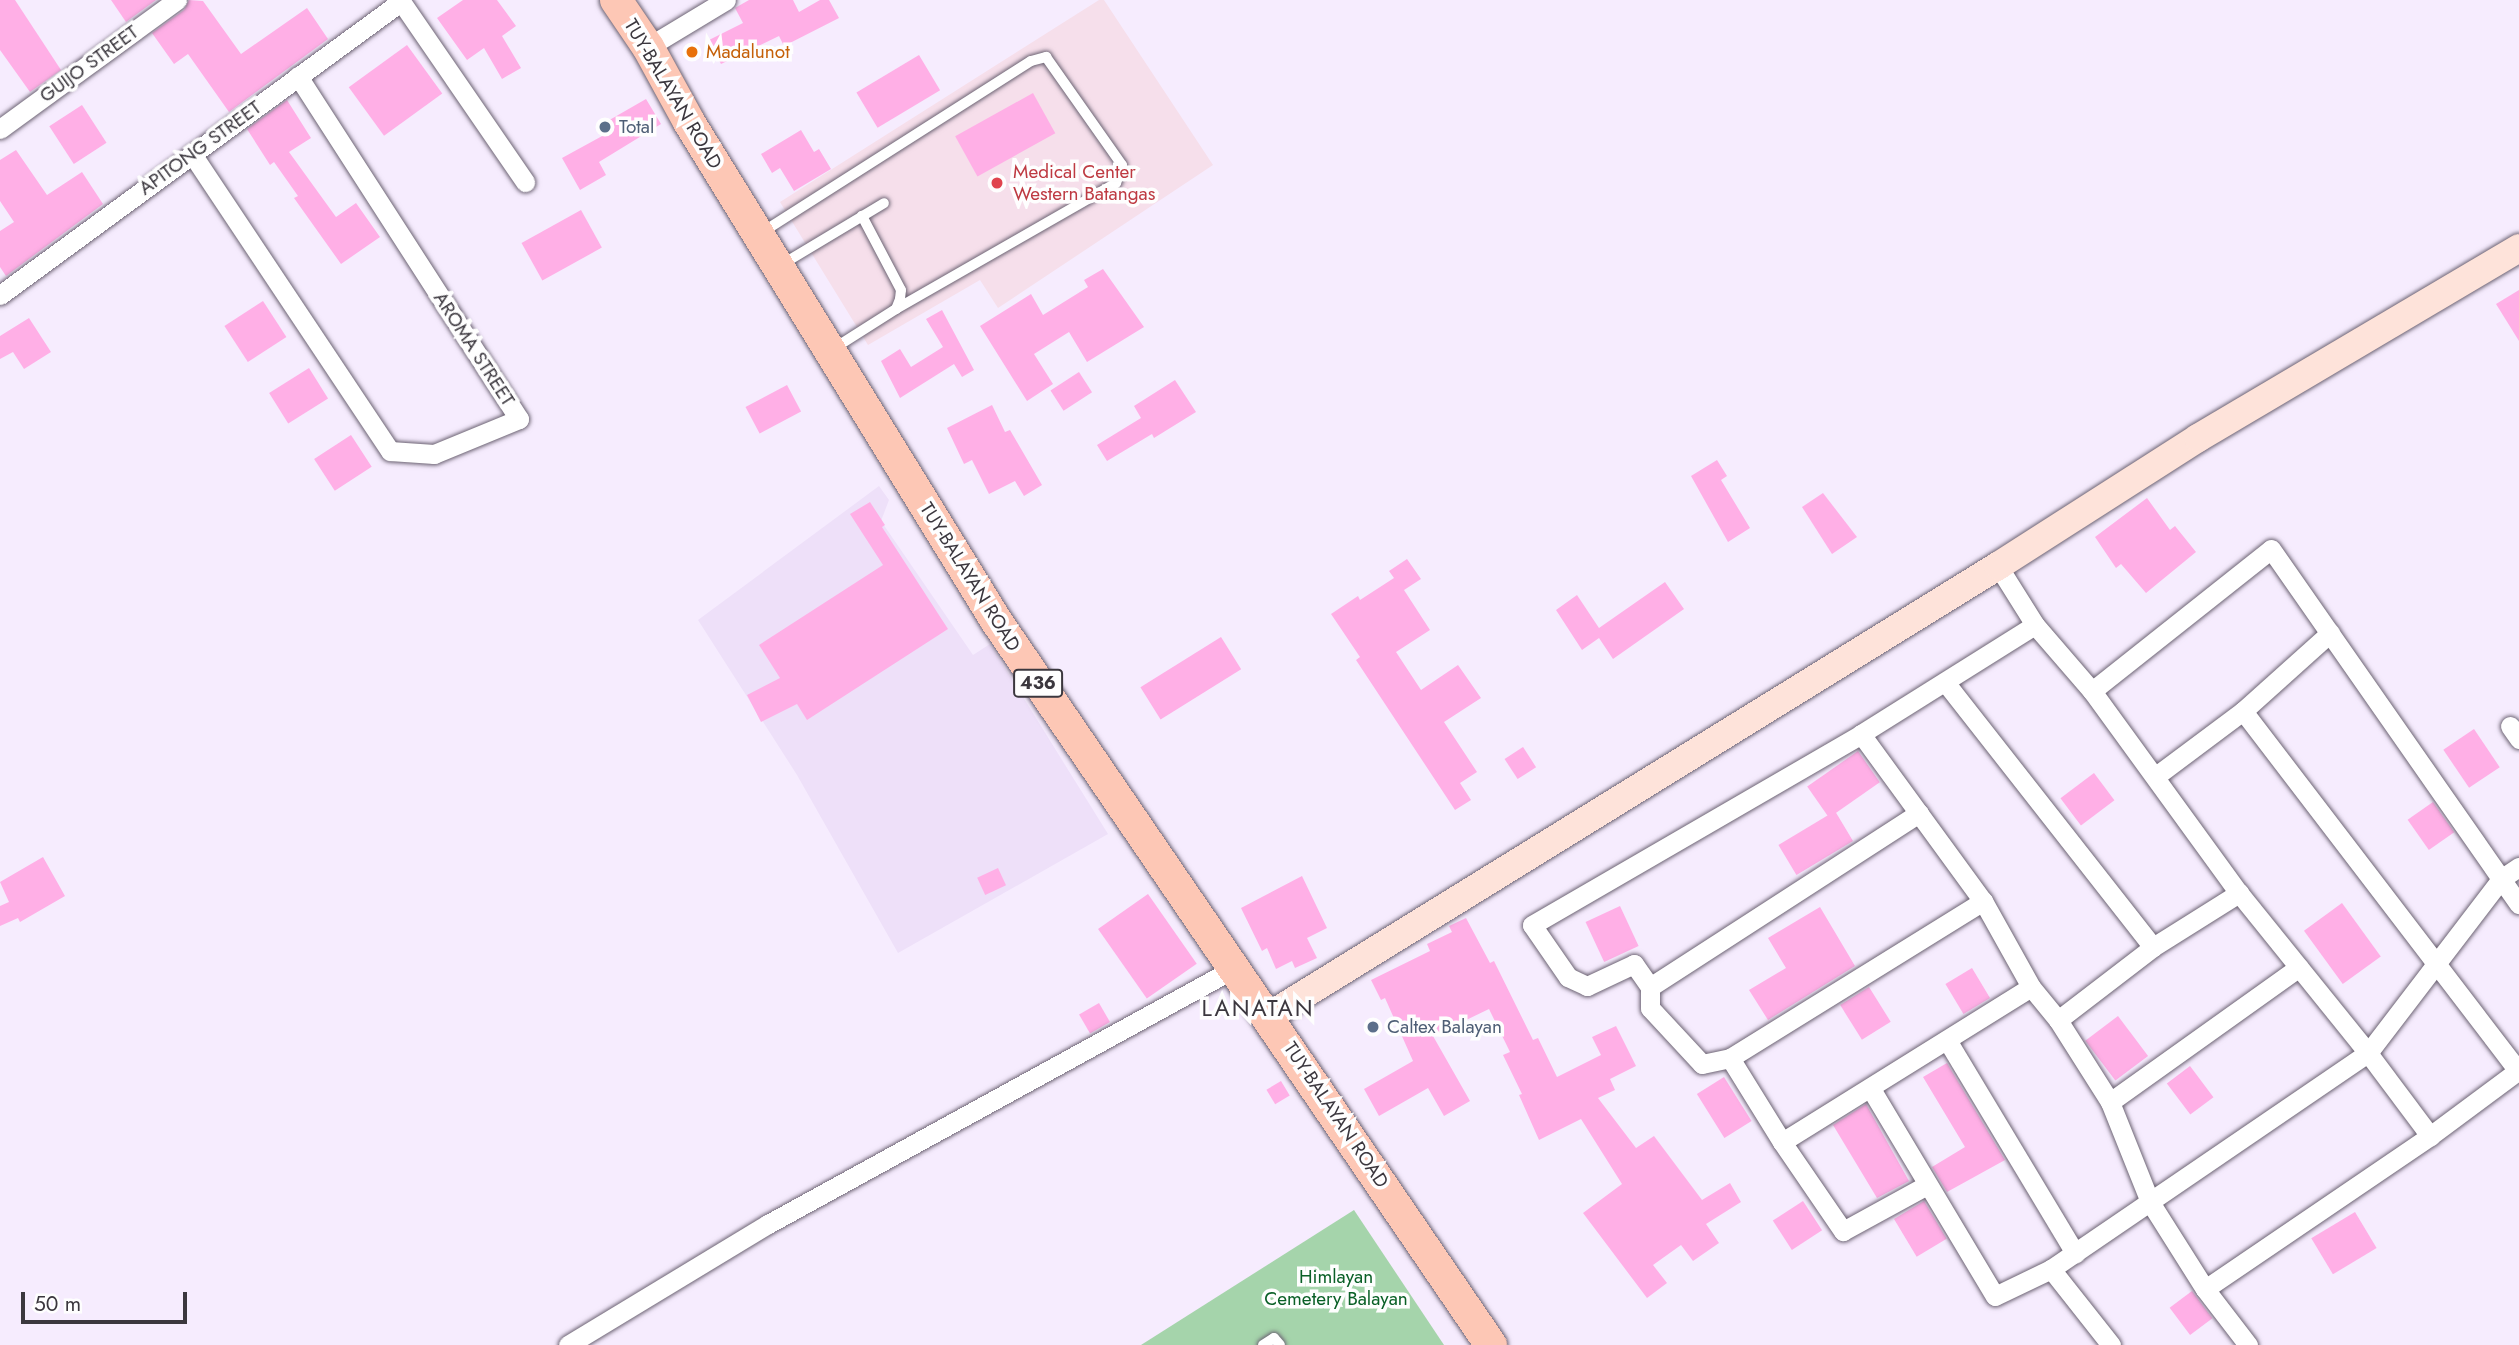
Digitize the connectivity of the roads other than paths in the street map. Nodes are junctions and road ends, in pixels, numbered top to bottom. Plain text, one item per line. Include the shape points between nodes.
1 (177, 0) edge
2 (401, 0) edge
3 (616, 0) edge
4 (726, 0) edge
5 (648, 47) junction
6 (298, 76) junction
7 (0, 129) edge
8 (192, 154) junction
9 (525, 182) dead end
10 (884, 203) dead end
11 (862, 216) junction
12 (758, 236) junction
13 (2519, 248) edge
14 (777, 267) junction
15 (0, 295) edge
16 (896, 309) junction
17 (830, 351) junction
18 (1998, 566) junction
19 (2035, 625) junction
20 (2330, 633) junction
21 (1945, 682) junction
22 (2092, 691) junction
23 (2243, 711) junction
24 (1861, 734) junction
25 (2156, 776) junction
26 (1919, 813) junction
27 (2519, 867) edge
28 (2501, 879) junction
29 (2239, 893) junction
30 (1983, 901) junction
31 (2519, 904) edge
32 (2153, 947) junction
33 (2438, 962) junction
34 (2299, 967) junction
35 (1233, 969) junction
36 (2031, 987) junction
37 (1650, 988) junction
38 (1269, 1016) junction
39 (2058, 1020) junction
40 (1947, 1040) junction
41 (2368, 1053) junction
42 (1730, 1058) junction
43 (2519, 1071) edge
44 (1871, 1089) junction
45 (2110, 1102) junction
46 (2430, 1136) junction
47 (1782, 1142) junction
48 (1927, 1185) junction
49 (2150, 1202) junction
50 (2075, 1253) junction
51 (2051, 1269) junction
52 (2205, 1289) junction
53 (568, 1345) edge
54 (1264, 1345) edge
55 (1280, 1345) edge
56 (1491, 1345) edge
57 (2111, 1345) edge
58 (2248, 1345) edge

1 - 7 street, GUIJO STREET
2 - 6 street, APITONG STREET
2 - 9 street
3 - 5 main road, TUY-BALAYAN ROAD / 436
4 - 5 street
5 - 12 main road, TUY-BALAYAN ROAD / 436
6 - 8 street, APITONG STREET
6 - 8 street, AROMA STREET via 519,418 434,454 390,451
8 - 15 street, APITONG STREET
10 - 11 lane
11 - 14 lane
11 - 16 lane via 901,290
12 - 14 main road, TUY-BALAYAN ROAD / 436
12 - 16 lane via 1031,61 1046,57 1122,165 1115,183
13 - 18 street via 2198,438
14 - 17 main road, TUY-BALAYAN ROAD / 436
16 - 17 lane
17 - 35 main road, TUY-BALAYAN ROAD / 436 via 997,622
18 - 19 street
18 - 38 street
19 - 21 street
19 - 22 street
20 - 22 street via 2272,548
20 - 23 street
20 - 28 street
21 - 24 street
21 - 32 street
22 - 25 street
23 - 25 street
23 - 33 street
24 - 26 street
24 - 37 street via 1532,925 1567,977 1587,986 1634,964
25 - 29 street
26 - 30 street
26 - 37 street
27 - 28 street
28 - 31 street
28 - 33 street
29 - 32 street
29 - 34 street
30 - 36 street
30 - 42 street
32 - 39 street
33 - 41 street
33 - 43 street
34 - 41 street
34 - 45 street
35 - 38 main road, TUY-BALAYAN ROAD / 436
35 - 53 street via 768,1224
36 - 39 street
36 - 40 street
37 - 42 street via 1650,1007 1702,1065
38 - 56 main road, TUY-BALAYAN ROAD / 436
39 - 45 street
40 - 44 street
40 - 50 street
41 - 46 street
41 - 49 street
42 - 47 street
43 - 46 street
44 - 47 street
44 - 48 street
45 - 49 street
46 - 52 street
47 - 48 street via 1843,1231
48 - 51 street via 1995,1296
49 - 50 street
49 - 52 street
50 - 51 street
51 - 57 street
52 - 58 street
54 - 55 lane via 1274,1338

